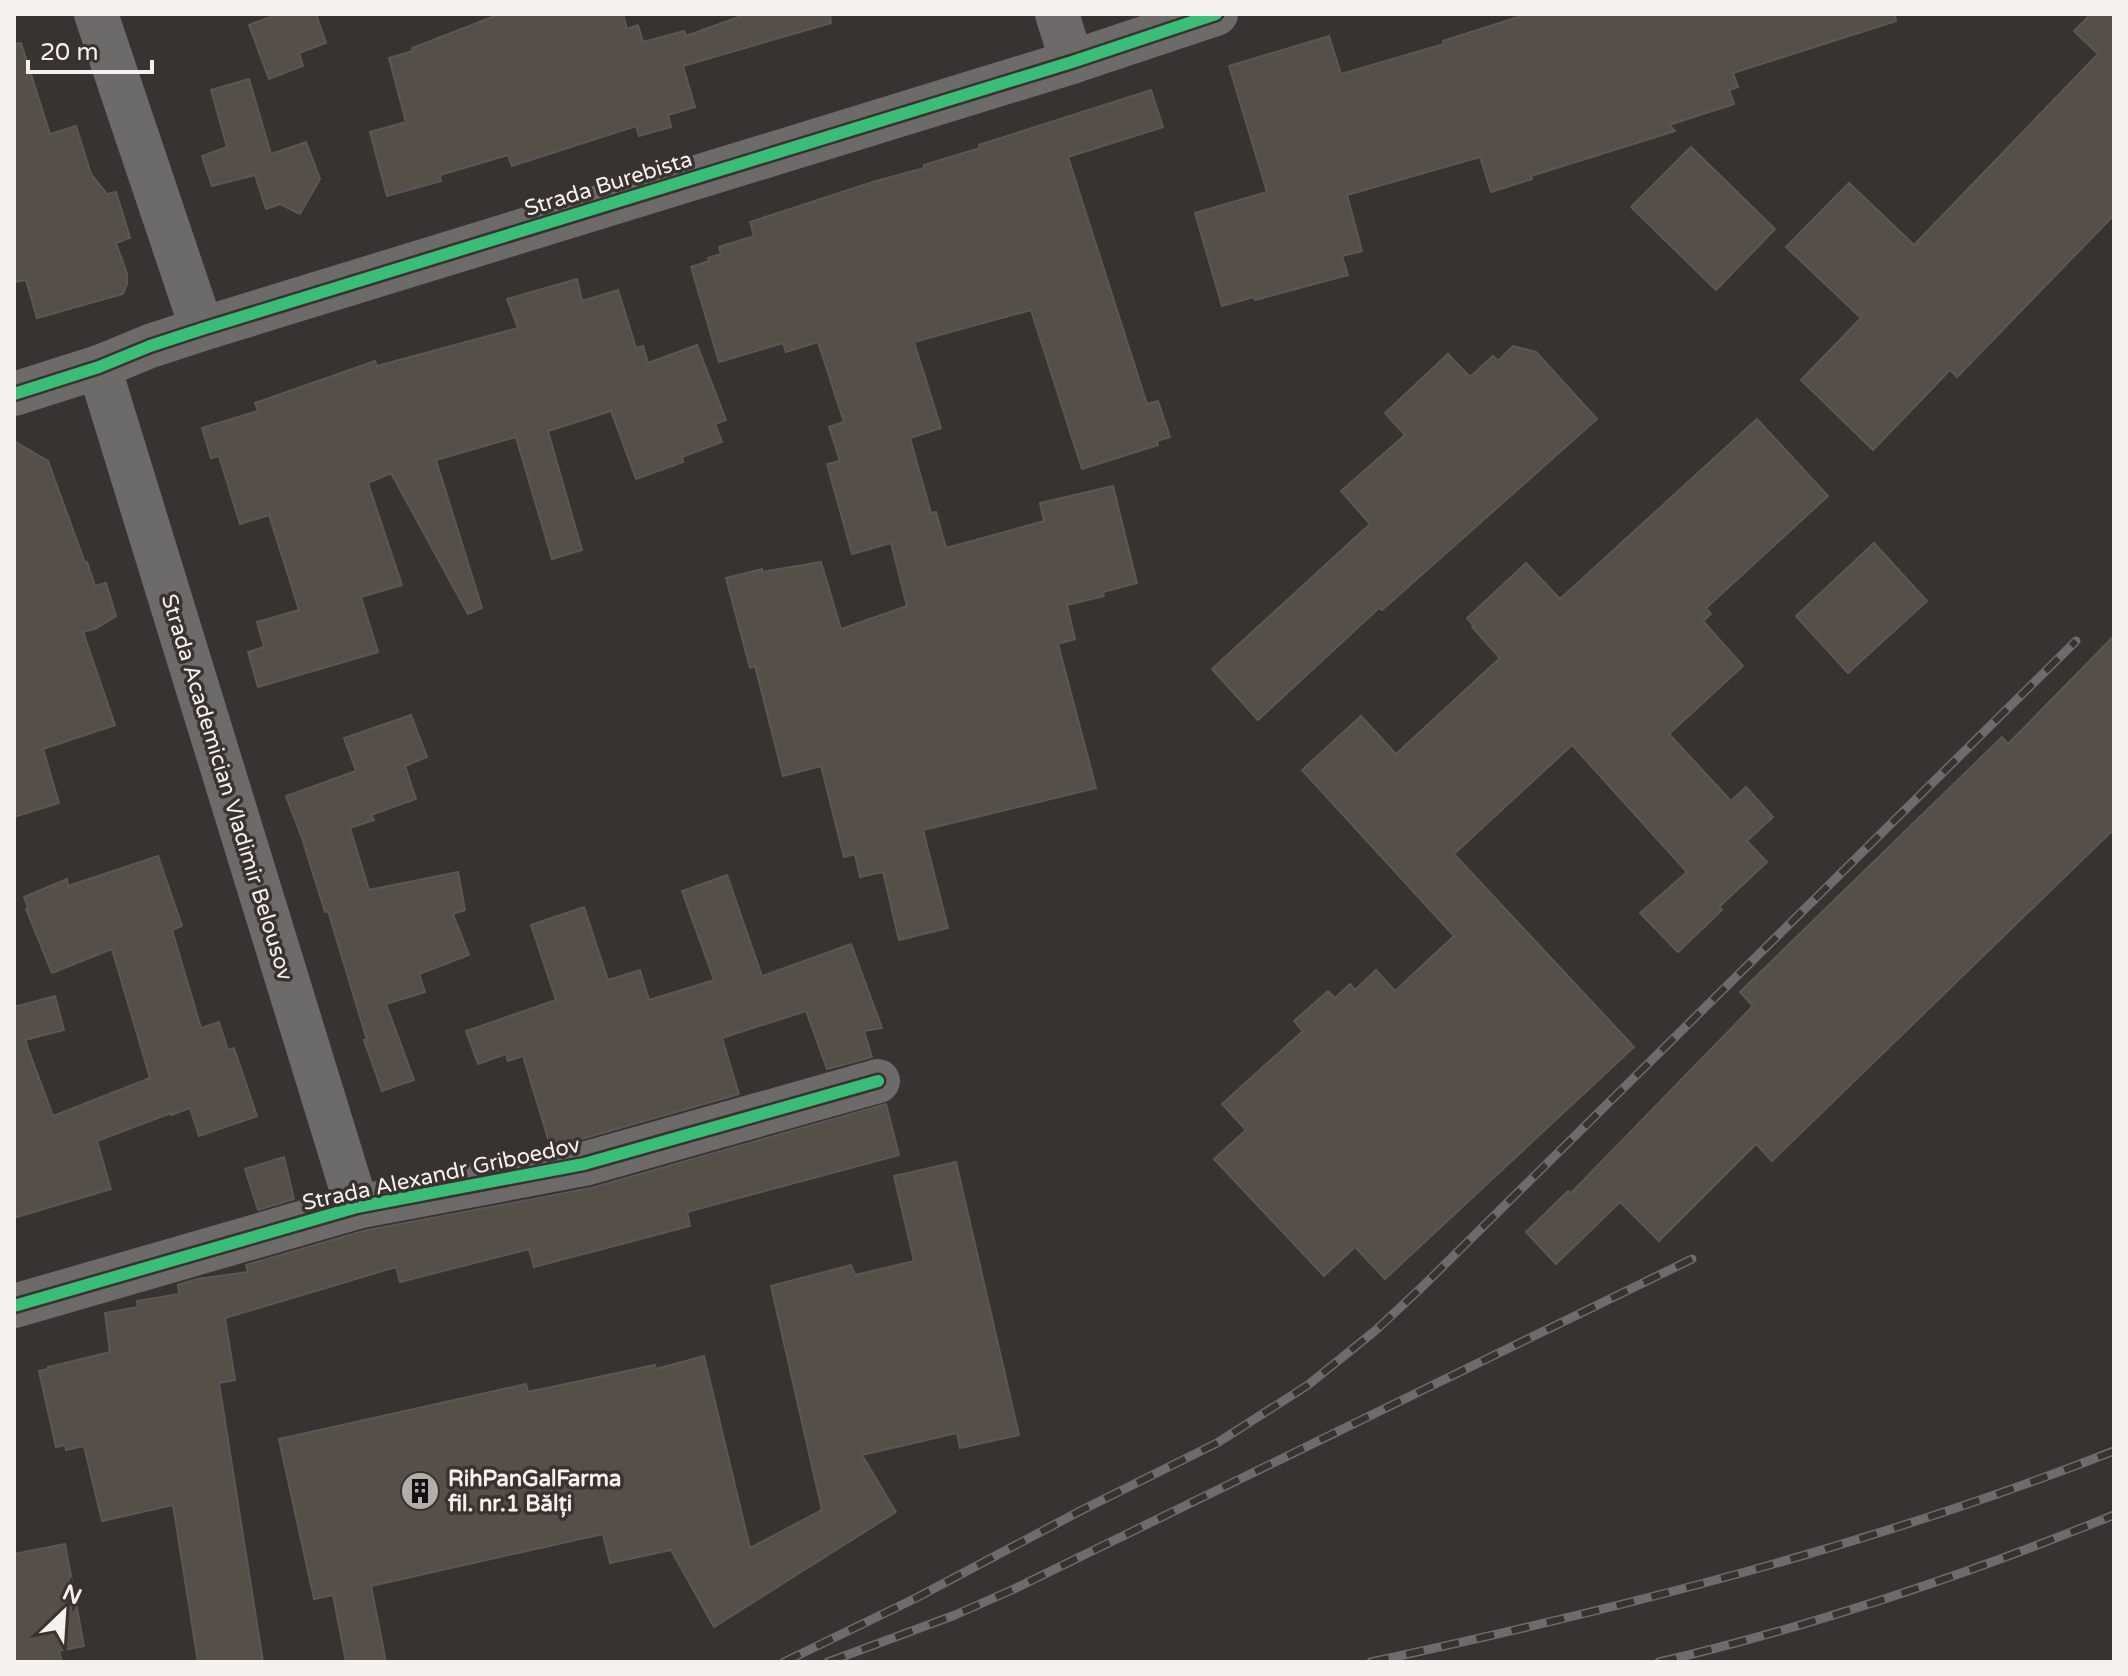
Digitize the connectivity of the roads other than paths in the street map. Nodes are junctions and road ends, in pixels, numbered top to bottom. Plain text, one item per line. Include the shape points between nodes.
1 (96, 14) edge
2 (1057, 14) edge
3 (1216, 14) edge
4 (1072, 62) junction
5 (202, 329) junction
6 (99, 367) junction
7 (14, 394) edge
8 (878, 1081) dead end
9 (357, 1207) junction
10 (14, 1306) edge

1 - 5 street
2 - 4 street
3 - 4 street, Strada Burebista
4 - 5 street, Strada Burebista
5 - 6 street, Strada Burebista
6 - 7 street, Strada Burebista
6 - 9 street, Strada Academician Vladimir Belousov
8 - 9 street, Strada Alexandr Griboedov via 584,1164
9 - 10 street, Strada Alexandr Griboedov

